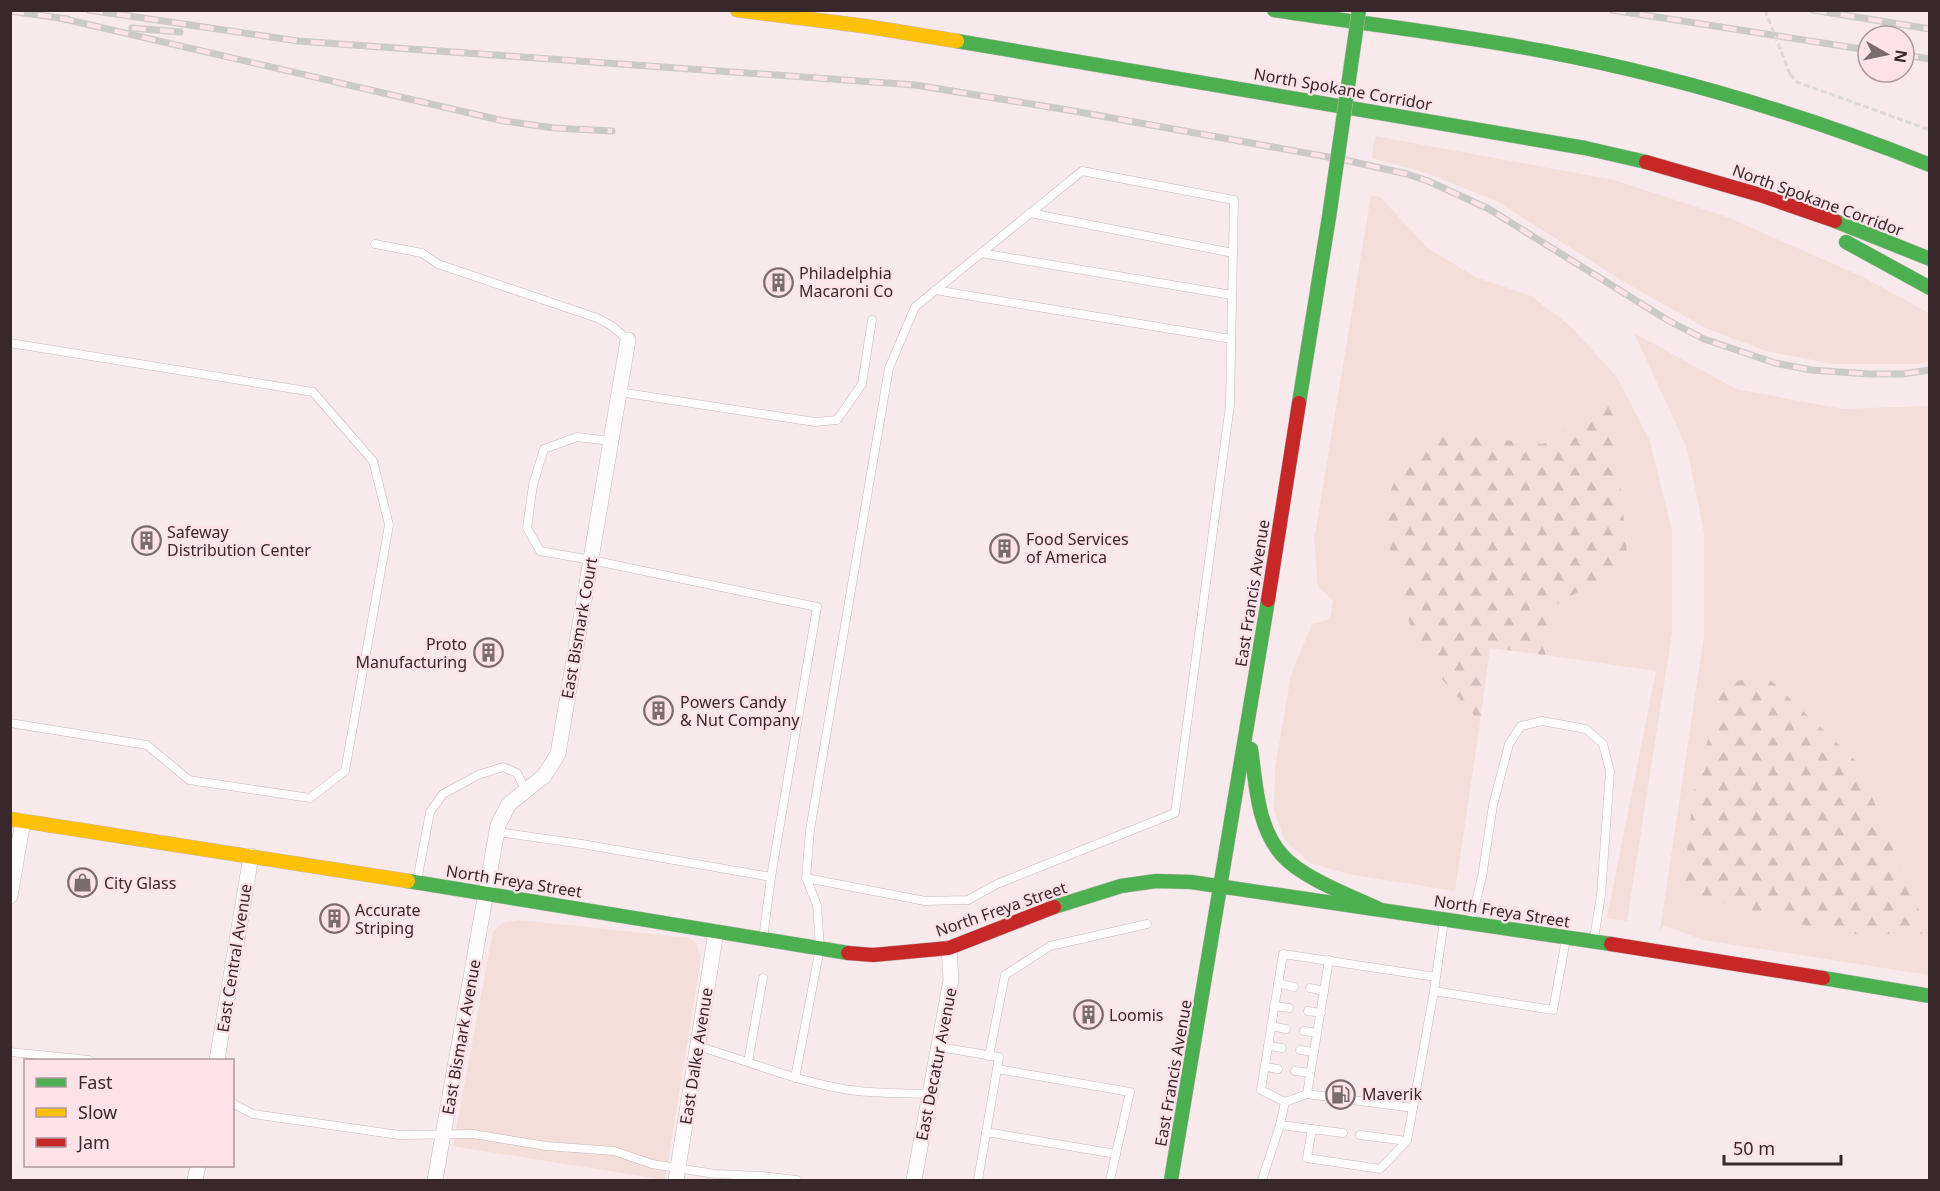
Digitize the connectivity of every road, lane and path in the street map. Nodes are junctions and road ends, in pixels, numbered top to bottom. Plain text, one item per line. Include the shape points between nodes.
1 (737, 10) edge
2 (1274, 10) edge
3 (1359, 10) edge
4 (1765, 10) edge
5 (1929, 130) edge
6 (1929, 165) edge
7 (1693, 174) junction
8 (1030, 213) junction
9 (375, 244) dead end
10 (981, 253) junction
11 (1233, 253) junction
12 (1929, 259) edge
13 (1929, 288) edge
14 (935, 290) junction
15 (1232, 295) junction
16 (872, 320) dead end
17 (1232, 339) junction
18 (628, 340) joint
19 (10, 344) edge
20 (620, 392) junction
21 (611, 441) junction
22 (591, 560) junction
23 (10, 723) edge
24 (1248, 726) junction
25 (525, 789) junction
26 (17, 820) edge
27 (497, 832) junction
28 (251, 856) junction
29 (13, 867) edge
30 (771, 877) junction
31 (806, 878) junction
32 (417, 882) junction
33 (1221, 886) junction
34 (486, 893) junction
35 (10, 896) edge
36 (1379, 909) junction
37 (1444, 919) junction
38 (1471, 923) junction
39 (1147, 924) dead end
40 (716, 932) junction
41 (1566, 937) junction
42 (763, 939) junction
43 (1593, 941) junction
44 (820, 948) junction
45 (949, 948) junction
46 (1329, 960) junction
47 (1436, 977) junction
48 (762, 978) dead end
49 (1278, 983) junction
50 (1294, 987) dead end
51 (1310, 988) dead end
52 (1324, 991) junction
53 (1434, 991) junction
54 (1929, 996) edge
55 (1274, 1006) junction
56 (1289, 1008) dead end
57 (1308, 1011) dead end
58 (1321, 1013) junction
59 (1271, 1026) junction
60 (1286, 1029) dead end
61 (1304, 1031) dead end
62 (1317, 1033) junction
63 (697, 1046) junction
64 (1268, 1046) junction
65 (939, 1047) junction
66 (1282, 1048) dead end
67 (1299, 1050) dead end
68 (10, 1052) edge
69 (1314, 1052) junction
70 (989, 1056) junction
71 (79, 1059) edge
72 (217, 1059) edge
73 (748, 1062) junction
74 (1265, 1066) junction
75 (997, 1069) junction
76 (1278, 1069) dead end
77 (1295, 1071) dead end
78 (1310, 1073) junction
79 (795, 1078) junction
80 (930, 1094) junction
81 (1307, 1094) junction
82 (1284, 1102) junction
83 (234, 1104) edge
84 (1413, 1108) junction
85 (1280, 1125) junction
86 (1312, 1129) junction
87 (986, 1132) junction
88 (1343, 1133) dead end
89 (444, 1134) junction
90 (1360, 1135) dead end
91 (1407, 1141) junction
92 (1116, 1154) junction
93 (677, 1175) edge
94 (716, 1177) edge
95 (435, 1180) edge
96 (797, 1180) edge
97 (914, 1180) edge
98 (978, 1180) edge
99 (1110, 1180) edge
100 (1171, 1180) edge
101 (1262, 1180) edge

1 - 7 main road, North Spokane Corridor via 958,41 1431,121 1586,148
2 - 6 main road via 1514,46 1679,81 1841,130
3 - 24 main road, East Francis Avenue, bridge
4 - 5 path, bridge via 1790,74 1797,82
7 - 12 main road, North Spokane Corridor via 1812,212
7 - 13 main road via 1832,235
8 - 10 lane
8 - 11 lane
8 - 11 lane via 1082,171 1234,200
9 - 18 lane via 422,253 438,264 597,318
10 - 14 lane
10 - 15 lane
11 - 15 lane
14 - 17 lane
14 - 31 lane via 915,307 889,368 810,830
15 - 17 lane
16 - 20 lane via 862,384 837,420 815,422
17 - 31 lane via 1230,405 1175,813 997,884 968,900 925,901
18 - 20 street, East Bismark Court
19 - 23 lane via 313,392 373,461 389,525 345,771 310,798 189,780 147,745
20 - 21 street, East Bismark Court
21 - 22 street, East Bismark Court
21 - 22 lane via 577,436 544,449 533,485 527,528 540,551
22 - 25 street, East Bismark Court via 558,753 544,776
22 - 30 lane via 817,607
24 - 33 main road, East Francis Avenue
24 - 36 main road via 1257,791 1275,846 1297,867
25 - 27 street, East Bismark Court via 509,804
25 - 32 lane via 517,773 503,767 442,794 430,812
26 - 28 main road, North Freya Street
26 - 29 street
27 - 30 lane
27 - 34 street, East Bismark Court
28 - 32 main road, North Freya Street
28 - 72 street, East Central Avenue
29 - 35 street
30 - 42 lane
31 - 44 lane via 817,905
32 - 34 main road, North Freya Street
33 - 36 main road, North Freya Street
33 - 45 main road, North Freya Street via 1156,881 1121,886
33 - 100 main road, East Francis Avenue
34 - 40 main road, North Freya Street
34 - 89 street, East Bismark Avenue
36 - 37 main road, North Freya Street
37 - 38 main road, North Freya Street
37 - 47 lane
38 - 41 main road, North Freya Street
38 - 43 lane via 1492,805 1509,744 1521,726 1542,721 1586,729 1603,744 1610,771
39 - 70 lane via 1050,946 1005,975
40 - 42 main road, North Freya Street
40 - 63 street, East Dalke Avenue
41 - 43 main road, North Freya Street
41 - 53 lane via 1553,1010
42 - 44 main road, North Freya Street
43 - 54 main road, North Freya Street
44 - 45 main road, North Freya Street via 873,956
44 - 79 lane
45 - 65 street, East Decatur Avenue via 951,980
46 - 47 lane
46 - 49 lane via 1282,954
46 - 52 lane
47 - 53 lane
48 - 73 lane
49 - 50 lane
49 - 55 lane
51 - 52 lane
52 - 58 lane
53 - 84 lane
55 - 56 lane
55 - 59 lane
57 - 58 lane
58 - 62 lane
59 - 60 lane
59 - 64 lane
61 - 62 lane
62 - 69 lane
63 - 73 lane
63 - 93 street, East Dalke Avenue
64 - 66 lane
64 - 74 lane
65 - 70 lane
65 - 80 street, East Decatur Avenue
67 - 69 lane
68 - 71 lane
69 - 78 lane
70 - 75 lane via 999,1057
73 - 79 lane
74 - 76 lane
74 - 82 lane via 1261,1090
75 - 87 lane
75 - 92 lane via 1130,1092
77 - 78 lane
78 - 81 lane
79 - 80 lane via 876,1093
80 - 97 street, East Decatur Avenue
81 - 82 lane
81 - 84 lane
82 - 85 lane
83 - 89 lane via 253,1114 399,1135
84 - 91 lane
85 - 86 lane
85 - 101 lane
86 - 88 lane
86 - 91 lane via 1307,1158 1380,1168
87 - 92 lane
87 - 98 lane
89 - 93 lane via 614,1151
89 - 95 street, East Bismark Avenue
90 - 91 lane
92 - 99 lane
93 - 94 lane
94 - 96 lane

